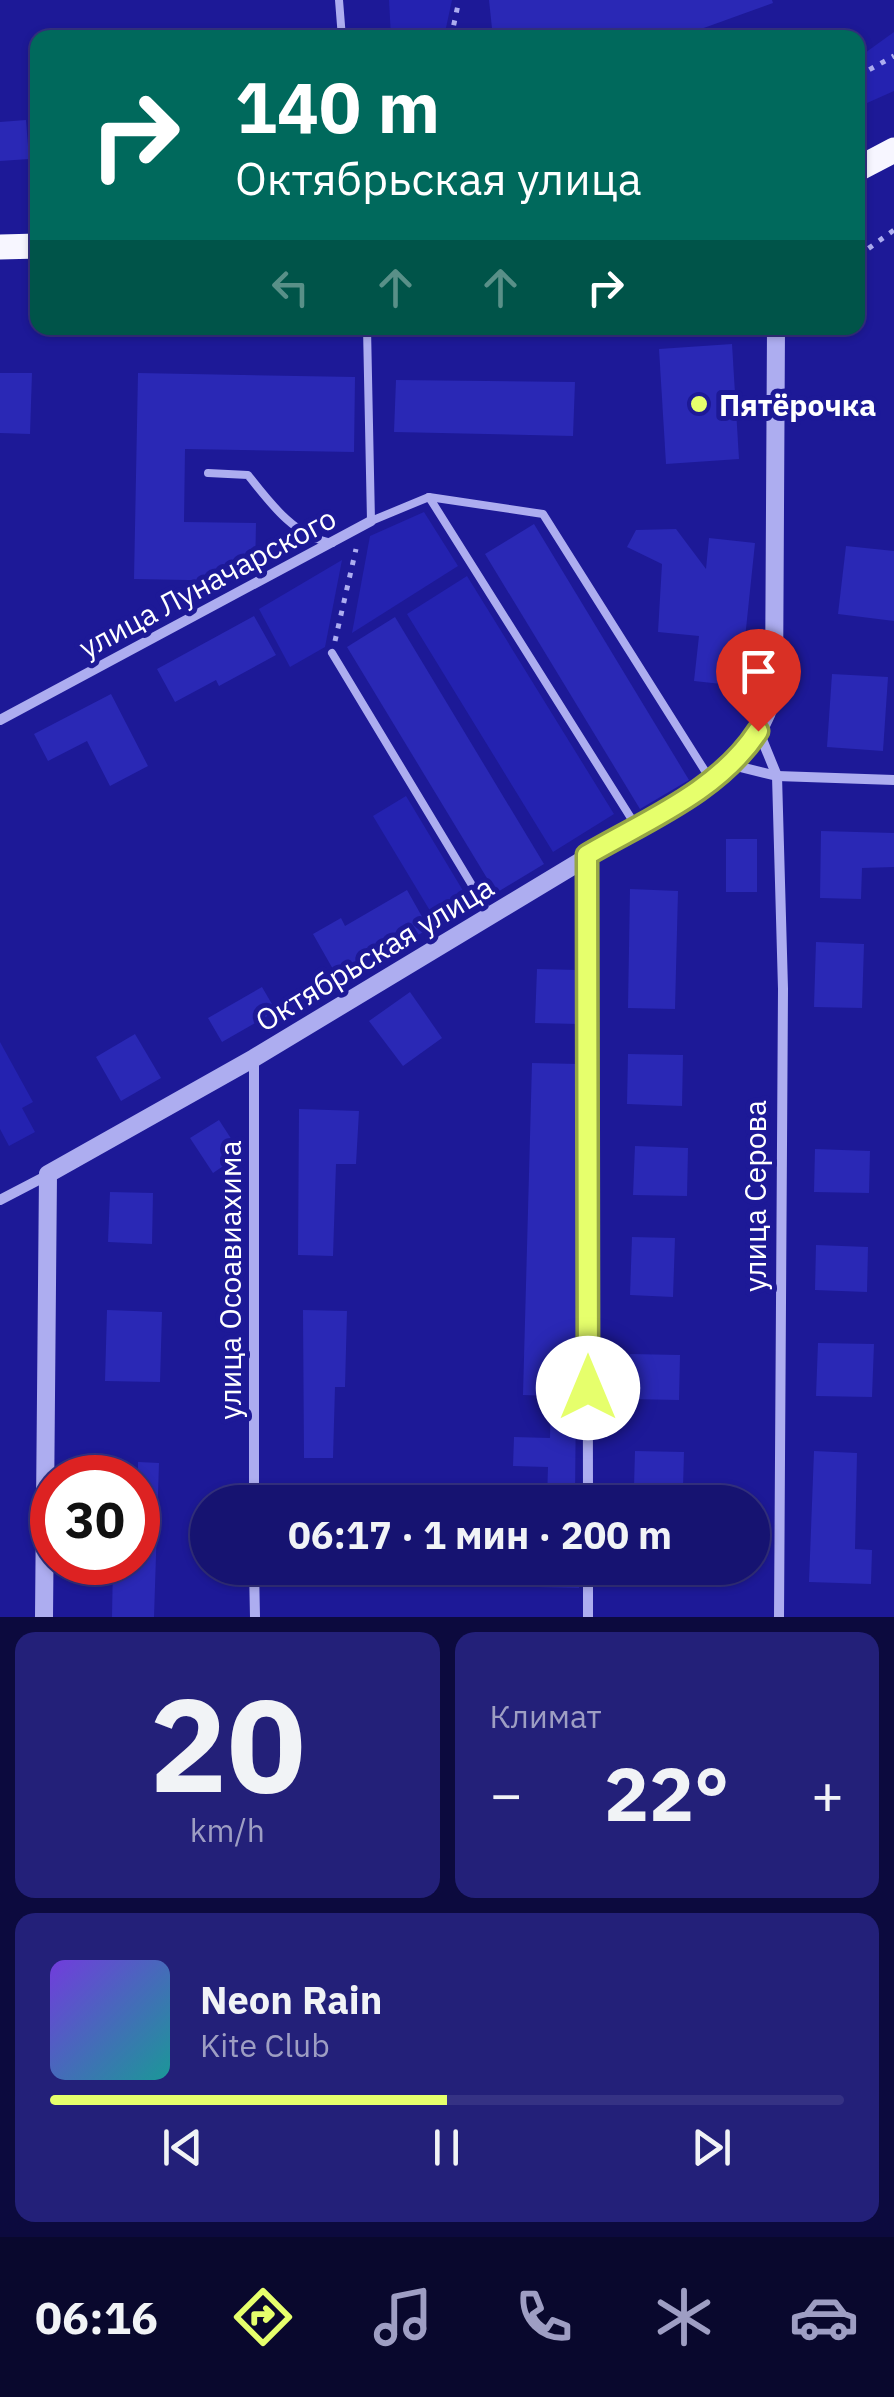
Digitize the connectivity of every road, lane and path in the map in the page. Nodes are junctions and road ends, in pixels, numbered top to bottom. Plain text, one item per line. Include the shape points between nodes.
1 (339, 0) edge
2 (458, 0) edge
3 (341, 30) edge
4 (452, 30) edge
5 (894, 56) edge
6 (865, 72) edge
7 (894, 150) edge
8 (865, 164) edge
9 (894, 230) edge
10 (30, 246) edge
11 (0, 247) edge
12 (865, 251) edge
13 (367, 335) edge
14 (776, 335) edge
15 (208, 472) dead end
16 (429, 497) junction
17 (366, 524) junction
18 (332, 543) junction
19 (332, 654) joint
20 (0, 720) edge
21 (758, 731) junction
22 (732, 765) junction
23 (777, 776) junction
24 (894, 780) edge
25 (712, 782) junction
26 (636, 827) junction
27 (587, 855) junction
28 (490, 915) junction
29 (254, 1058) junction
30 (48, 1174) junction
31 (0, 1200) edge
32 (254, 1485) edge
33 (588, 1485) edge
34 (254, 1585) edge
35 (588, 1585) edge
36 (44, 1617) edge
37 (254, 1617) edge
38 (588, 1617) edge
39 (779, 1617) edge

1 - 3 lane
2 - 4 path
5 - 6 path
7 - 8 main road
9 - 12 path
10 - 11 main road
13 - 17 lane, улица Луначарского
14 - 21 street via 774,689
15 - 18 lane via 248,475 276,510 315,540
16 - 17 lane
16 - 25 lane via 543,514
16 - 26 lane
17 - 18 street, улица Луначарского
17 - 19 path
18 - 20 street, улица Луначарского
19 - 28 lane
21 - 22 street, Октябрьская улица
21 - 23 street
22 - 23 street
22 - 25 street, Октябрьская улица
23 - 24 street
23 - 39 street, улица Серова
25 - 26 street, Октябрьская улица
26 - 27 street, Октябрьская улица
27 - 28 street, Октябрьская улица
27 - 33 street
28 - 29 street, Октябрьская улица
29 - 30 street, Октябрьская улица
29 - 32 street, улица Осоавиахима
30 - 31 street, Октябрьская улица
30 - 36 street
34 - 37 street
35 - 38 street

